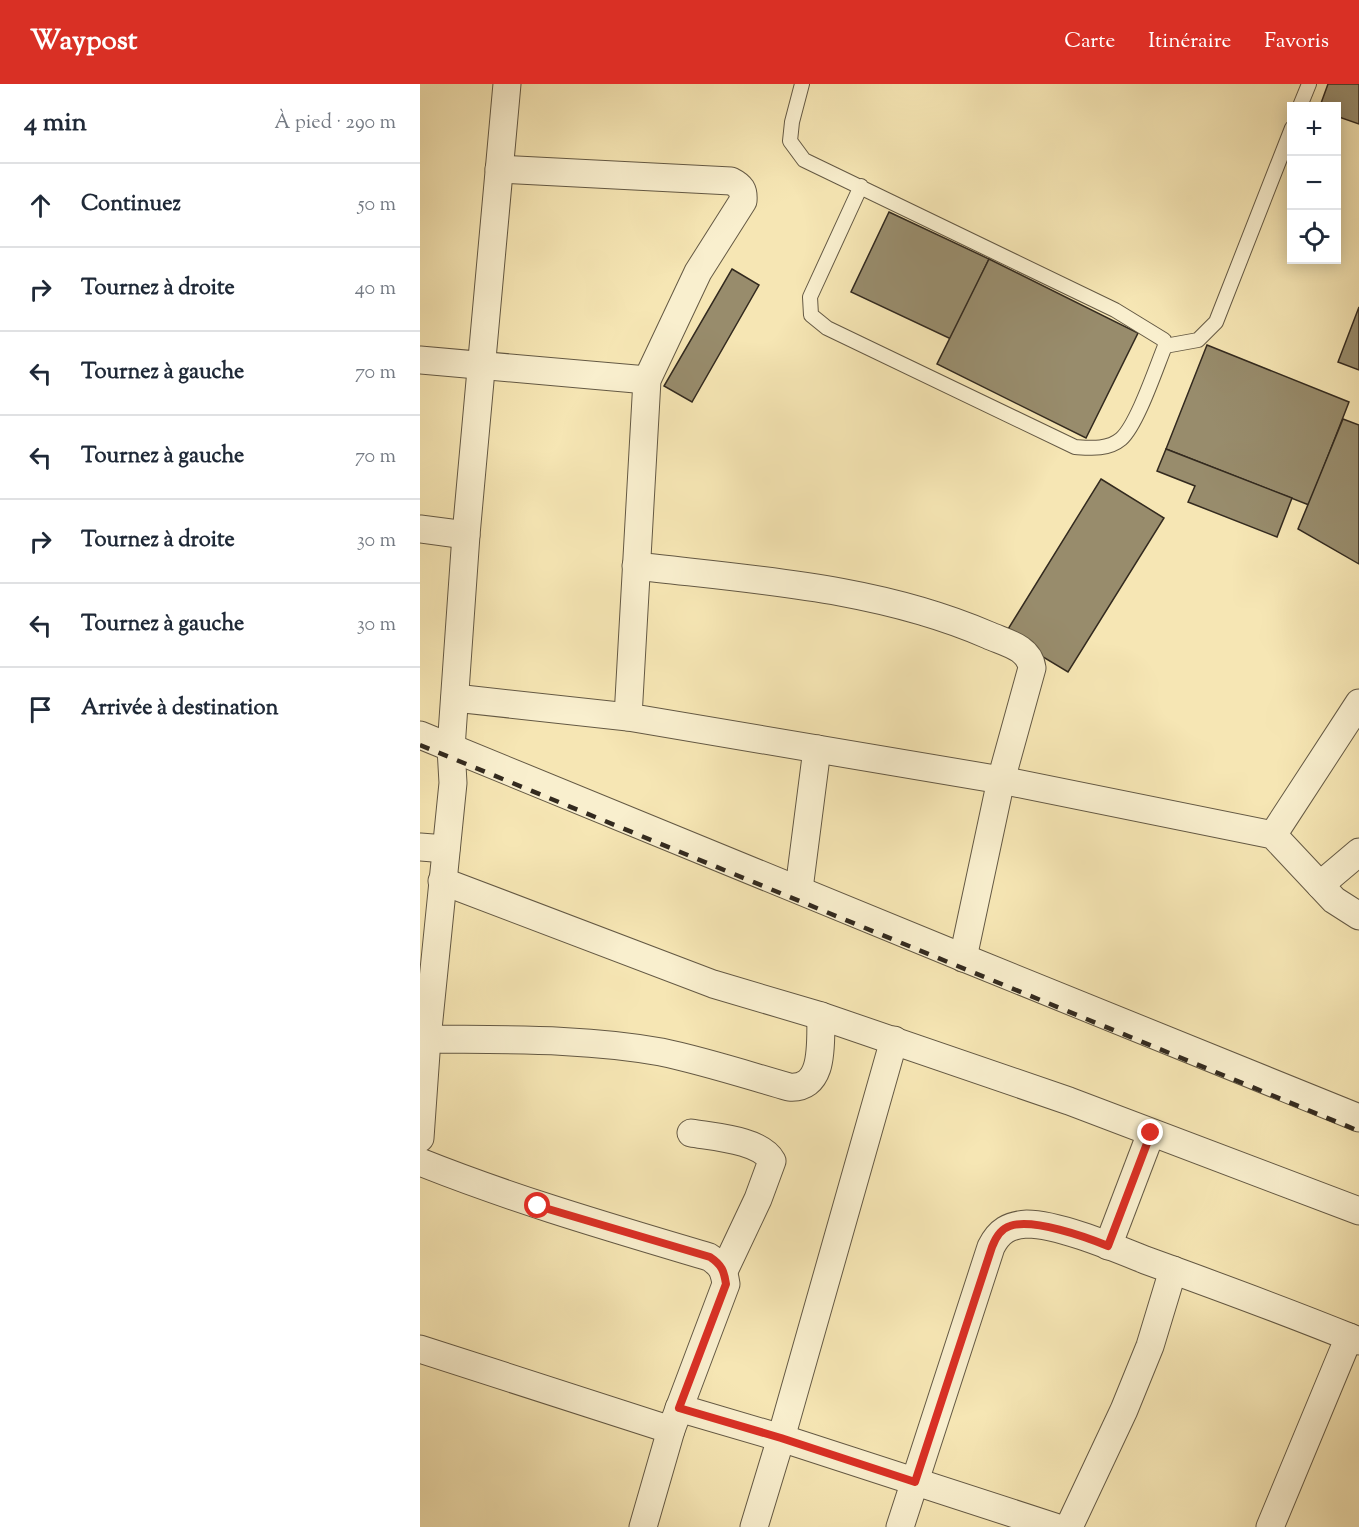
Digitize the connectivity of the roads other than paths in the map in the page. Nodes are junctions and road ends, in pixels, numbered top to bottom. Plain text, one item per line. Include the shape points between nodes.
1 (507, 84) edge
2 (802, 84) edge
3 (1309, 84) edge
4 (1302, 102) edge
5 (1287, 141) edge
6 (499, 169) junction
7 (861, 186) junction
8 (1165, 346) junction
9 (420, 360) edge
10 (480, 364) junction
11 (647, 380) junction
12 (420, 529) edge
13 (466, 536) junction
14 (636, 566) junction
15 (455, 698) junction
16 (1359, 703) edge
17 (628, 717) junction
18 (420, 735) edge
19 (451, 748) junction
20 (817, 749) junction
21 (1001, 780) junction
22 (1273, 835) junction
23 (433, 848) edge
24 (1359, 852) edge
25 (442, 881) junction
26 (1320, 885) junction
27 (800, 889) junction
28 (1359, 916) edge
29 (963, 958) junction
30 (425, 1010) edge
31 (821, 1016) junction
32 (427, 1039) junction
33 (894, 1040) junction
34 (1359, 1118) edge
35 (691, 1133) dead end
36 (1151, 1133) junction
37 (420, 1138) edge
38 (420, 1162) edge
39 (1359, 1211) edge
40 (1108, 1246) junction
41 (1173, 1270) junction
42 (724, 1271) junction
43 (1354, 1339) edge
44 (420, 1349) edge
45 (675, 1419) junction
46 (781, 1438) junction
47 (915, 1482) junction
48 (643, 1527) edge
49 (754, 1527) edge
50 (900, 1527) edge
51 (1055, 1527) edge
52 (1068, 1527) edge
53 (1270, 1527) edge

1 - 6 street
2 - 7 lane via 790,141 804,159
3 - 4 lane
5 - 8 lane via 1216,322 1198,340
6 - 10 street
6 - 11 street via 731,181 740,186 743,201 698,272
7 - 8 lane via 1115,310 1161,337
7 - 8 lane via 810,297 811,315 827,328 1075,447 1090,448 1105,447 1121,439 1137,415
9 - 10 street
10 - 11 street
10 - 13 street
11 - 14 street
12 - 13 street
13 - 15 street
14 - 17 street
14 - 21 street via 833,590 883,600 926,612 1024,651 1032,668
15 - 17 street
15 - 19 street
16 - 22 street
17 - 20 street
18 - 19 street
19 - 23 street via 453,783
19 - 27 street
20 - 21 street
20 - 27 street
21 - 22 street
21 - 29 street
22 - 26 street
23 - 25 street
24 - 26 street
25 - 30 street
25 - 31 street via 712,984
26 - 28 street via 1334,900
27 - 29 street
29 - 34 street
30 - 32 street
31 - 32 street via 815,1076 798,1088 661,1052 527,1040
31 - 33 street
32 - 37 street
33 - 36 street
33 - 46 street
35 - 42 street via 757,1146 772,1161
36 - 39 street
36 - 40 street
38 - 42 street via 538,1206 710,1257
40 - 41 street
40 - 47 street via 1028,1224 1009,1226 997,1235
41 - 43 street
41 - 52 street via 1150,1346
42 - 45 street via 726,1284
43 - 53 street
44 - 45 street
45 - 46 street
45 - 48 street
46 - 47 street
46 - 49 street
47 - 50 street
47 - 51 street

